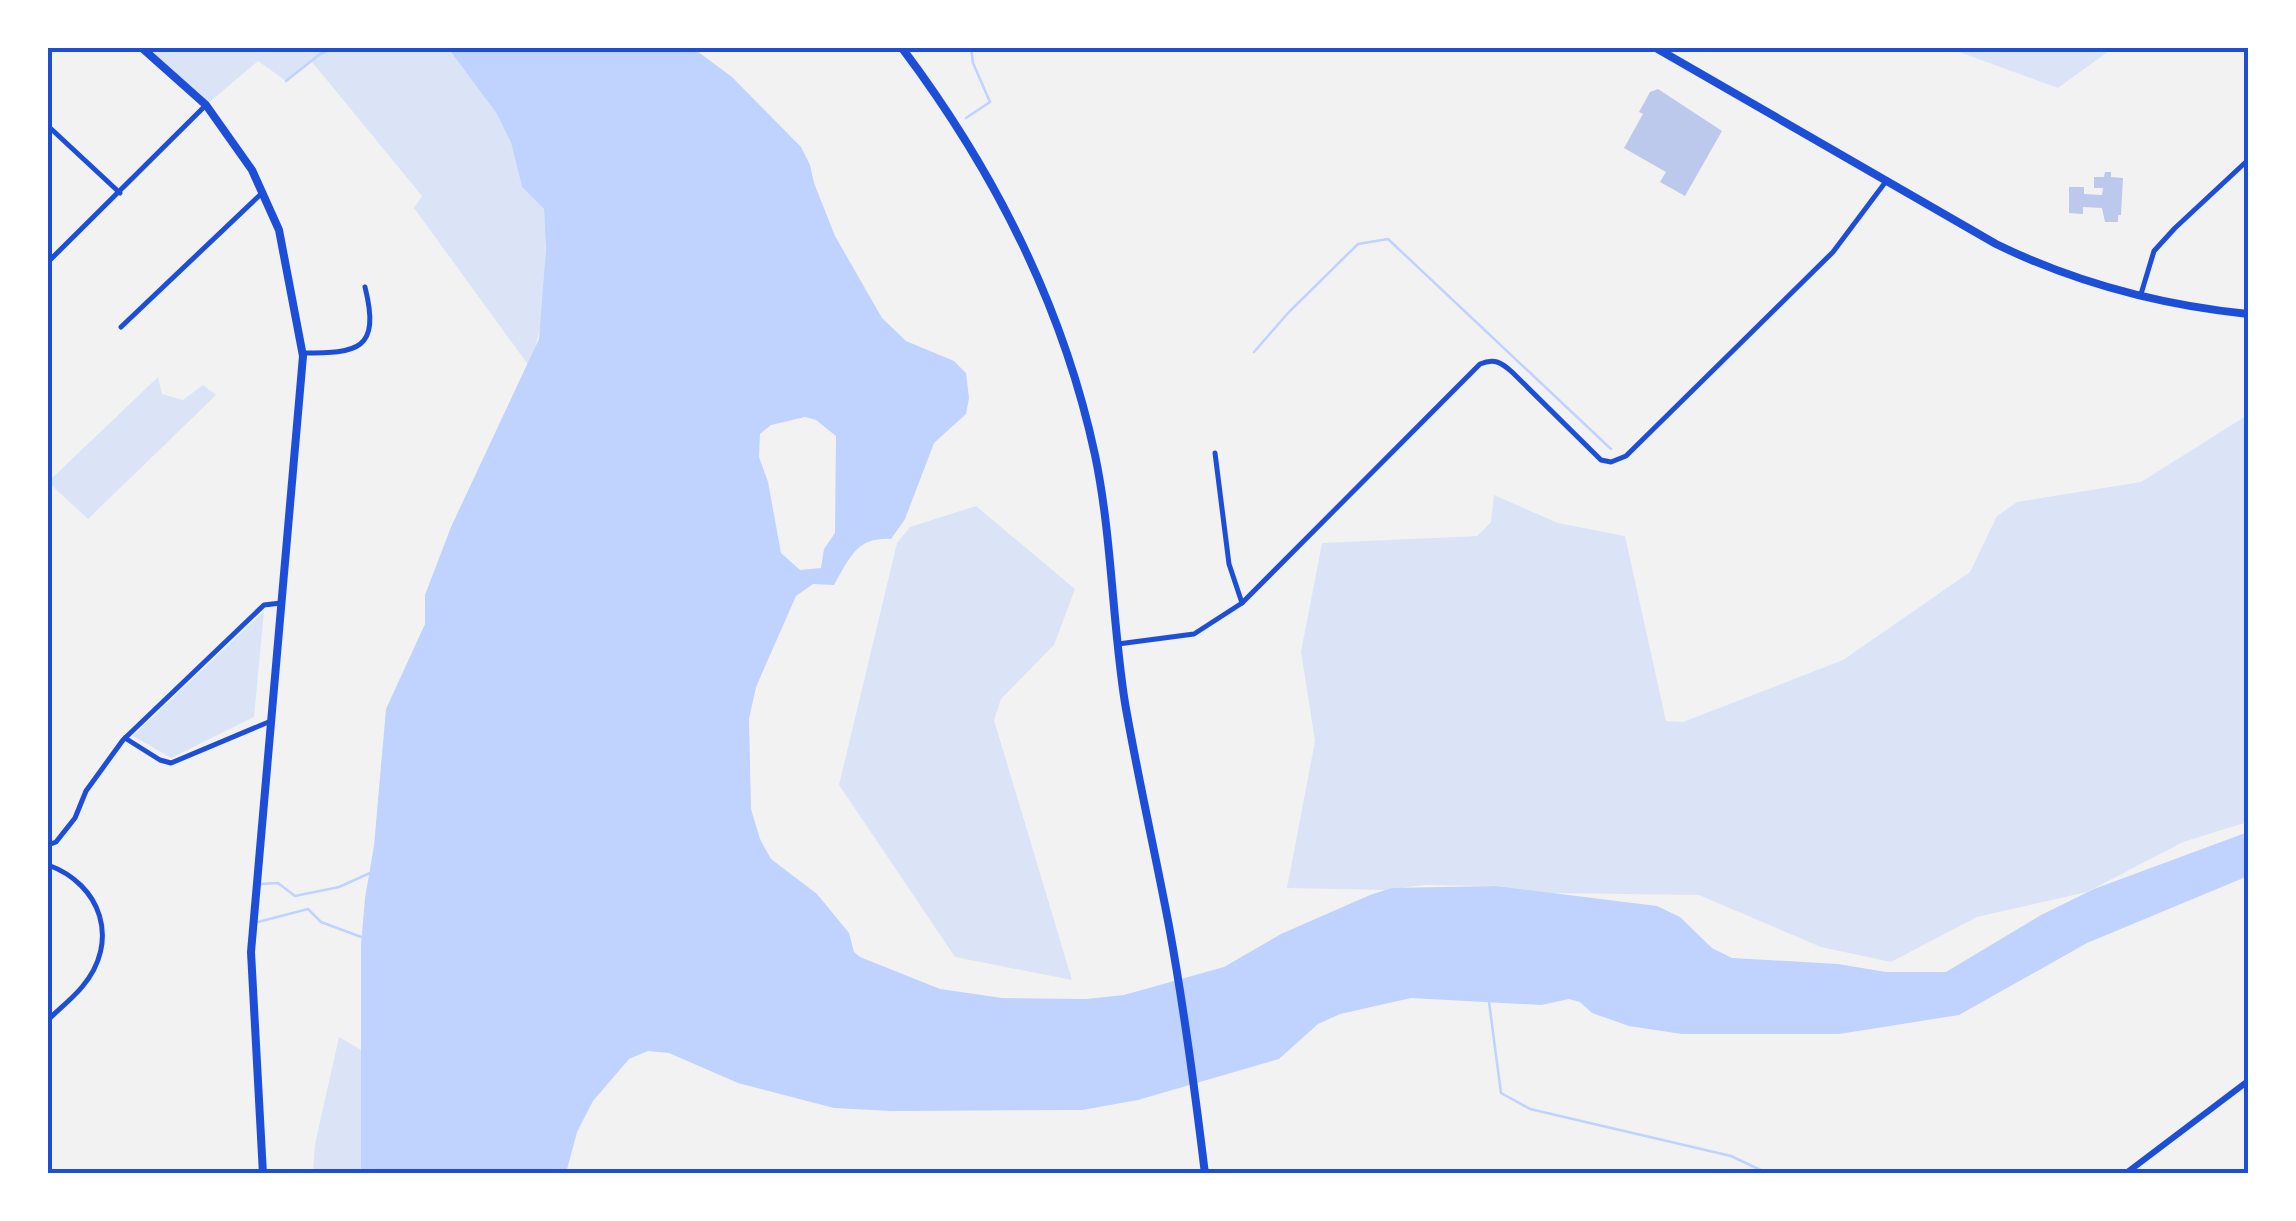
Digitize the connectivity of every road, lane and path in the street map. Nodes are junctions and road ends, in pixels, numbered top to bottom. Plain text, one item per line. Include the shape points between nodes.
1 (142, 48) edge
2 (902, 48) edge
3 (1656, 48) edge
4 (206, 104) junction
5 (48, 126) edge
6 (2248, 160) edge
7 (1888, 180) junction
8 (120, 193) junction
9 (262, 193) junction
10 (48, 262) edge
11 (365, 288) dead end
12 (2140, 297) junction
13 (2248, 314) edge
14 (121, 327) dead end
15 (303, 354) junction
16 (1215, 453) dead end
17 (282, 603) junction
18 (1242, 604) junction
19 (1118, 644) junction
20 (271, 721) junction
21 (125, 738) junction
22 (48, 844) edge
23 (48, 865) edge
24 (48, 1020) edge
25 (2248, 1081) edge
26 (264, 1174) edge
27 (1205, 1174) edge
28 (2125, 1174) edge

1 - 4 main road
2 - 19 main road via 978,160 1056,321 1096,458
3 - 7 main road
4 - 8 street
4 - 9 main road
5 - 8 street
6 - 12 street via 2154,252
7 - 12 main road via 2034,262
7 - 18 street via 1833,252 1626,456 1611,462 1593,454 1512,372 1489,360
8 - 10 street
9 - 14 street
9 - 15 main road via 279,230
11 - 15 street via 367,336 353,350
12 - 13 main road
15 - 17 main road
16 - 18 street via 1229,564
17 - 20 main road
17 - 21 street via 264,605
18 - 19 street via 1194,634
19 - 27 main road
20 - 21 street via 171,763
20 - 26 main road via 251,952
21 - 22 street via 75,818
23 - 24 street via 89,893 100,914 102,941 84,985
25 - 28 street

